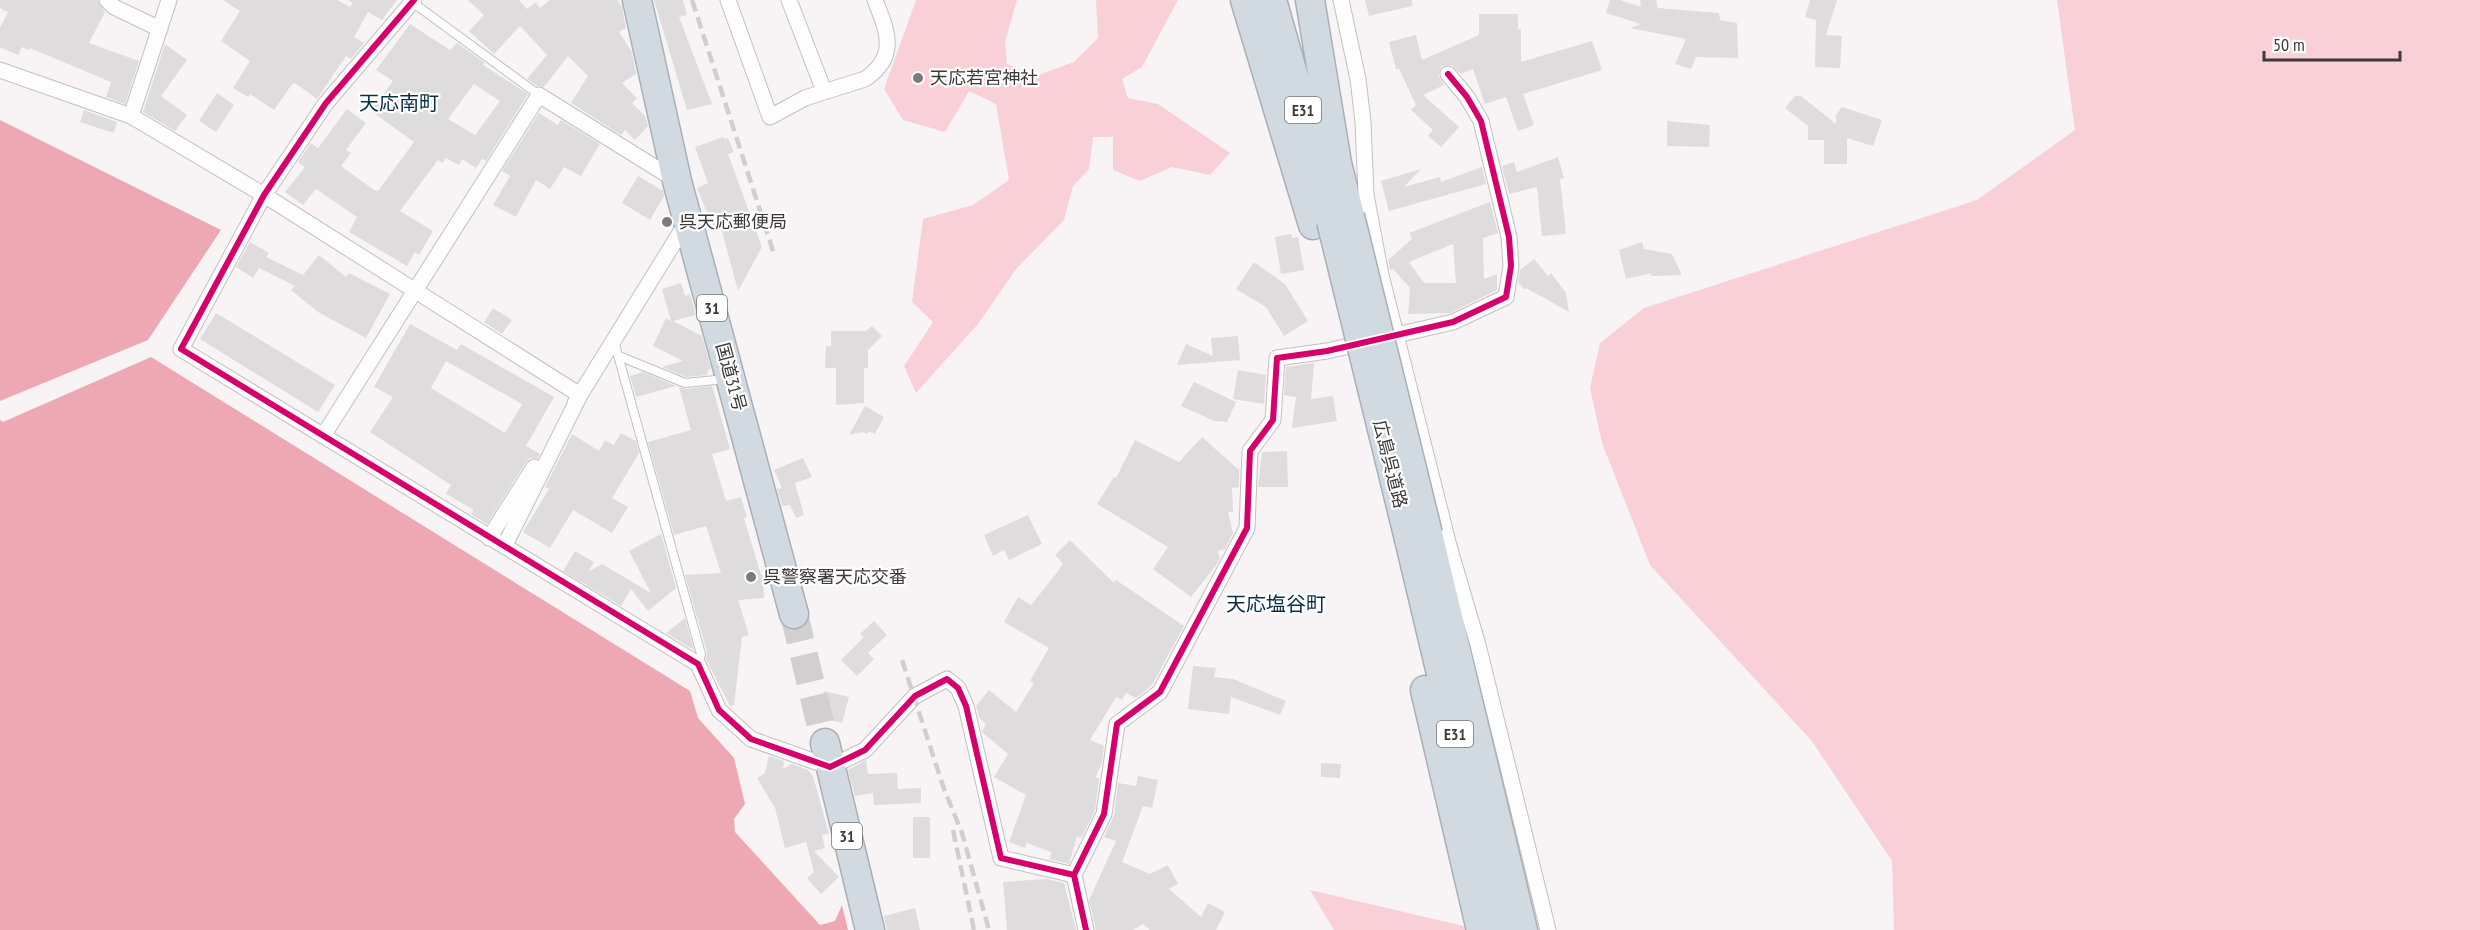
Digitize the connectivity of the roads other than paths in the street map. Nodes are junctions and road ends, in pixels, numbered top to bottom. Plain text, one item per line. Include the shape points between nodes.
1 (106, 0) edge
2 (169, 0) edge
3 (637, 0) edge
4 (728, 0) edge
5 (789, 0) edge
6 (875, 0) edge
7 (1245, 0) edge
8 (1272, 0) edge
9 (1310, 0) edge
10 (1341, 0) edge
11 (411, 1) edge
12 (160, 29) junction
13 (0, 70) edge
14 (1448, 74) dead end
15 (824, 91) junction
16 (539, 95) junction
17 (131, 116) junction
18 (677, 182) junction
19 (264, 195) junction
20 (688, 220) junction
21 (1331, 221) junction
22 (416, 292) junction
23 (1395, 334) junction
24 (614, 340) junction
25 (619, 356) junction
26 (731, 378) junction
27 (580, 395) junction
28 (323, 436) junction
29 (489, 538) junction
30 (1409, 539) junction
31 (507, 541) dead end
32 (794, 614) tunnel mouth
33 (698, 664) junction
34 (828, 755) junction
35 (1074, 875) junction
36 (870, 930) edge
37 (1086, 930) edge
38 (1480, 930) edge
39 (1502, 930) edge
40 (1523, 930) edge
41 (1548, 930) edge

1 - 12 street
2 - 12 street
3 - 18 highway, 国道31号 / 31
4 - 15 street via 770,117
5 - 15 street
6 - 15 street via 889,36 884,59 865,80
7 - 21 highway
8 - 21 highway, E31
9 - 21 highway via 1337,163
10 - 23 street via 1358,79 1366,195
11 - 16 lane
11 - 19 street via 326,103
12 - 17 street
13 - 17 street
14 - 23 street via 1481,121 1509,237 1511,266 1506,297 1453,322
16 - 18 street
16 - 22 street
17 - 19 street
18 - 20 highway, 国道31号 / 31
19 - 22 street
19 - 28 street via 181,349
20 - 24 street
20 - 26 highway, 国道31号 / 31
21 - 30 highway, bridge
21 - 30 highway
22 - 27 street
22 - 28 street
23 - 35 street via 1327,351 1277,358 1273,420 1250,451 1247,528 1160,692 1117,724 1104,814
23 - 41 street via 1478,645
24 - 25 lane
24 - 27 street
25 - 26 lane via 685,383
25 - 33 lane via 701,654
26 - 32 highway, 国道31号 / 31
27 - 29 street
27 - 31 street
28 - 29 street
29 - 33 street
30 - 38 highway
30 - 39 highway, E31
30 - 40 highway
33 - 34 street via 719,710 751,739
34 - 35 street via 866,750 915,696 947,679 958,688 966,706 1001,858
34 - 36 highway, 31
35 - 37 street

